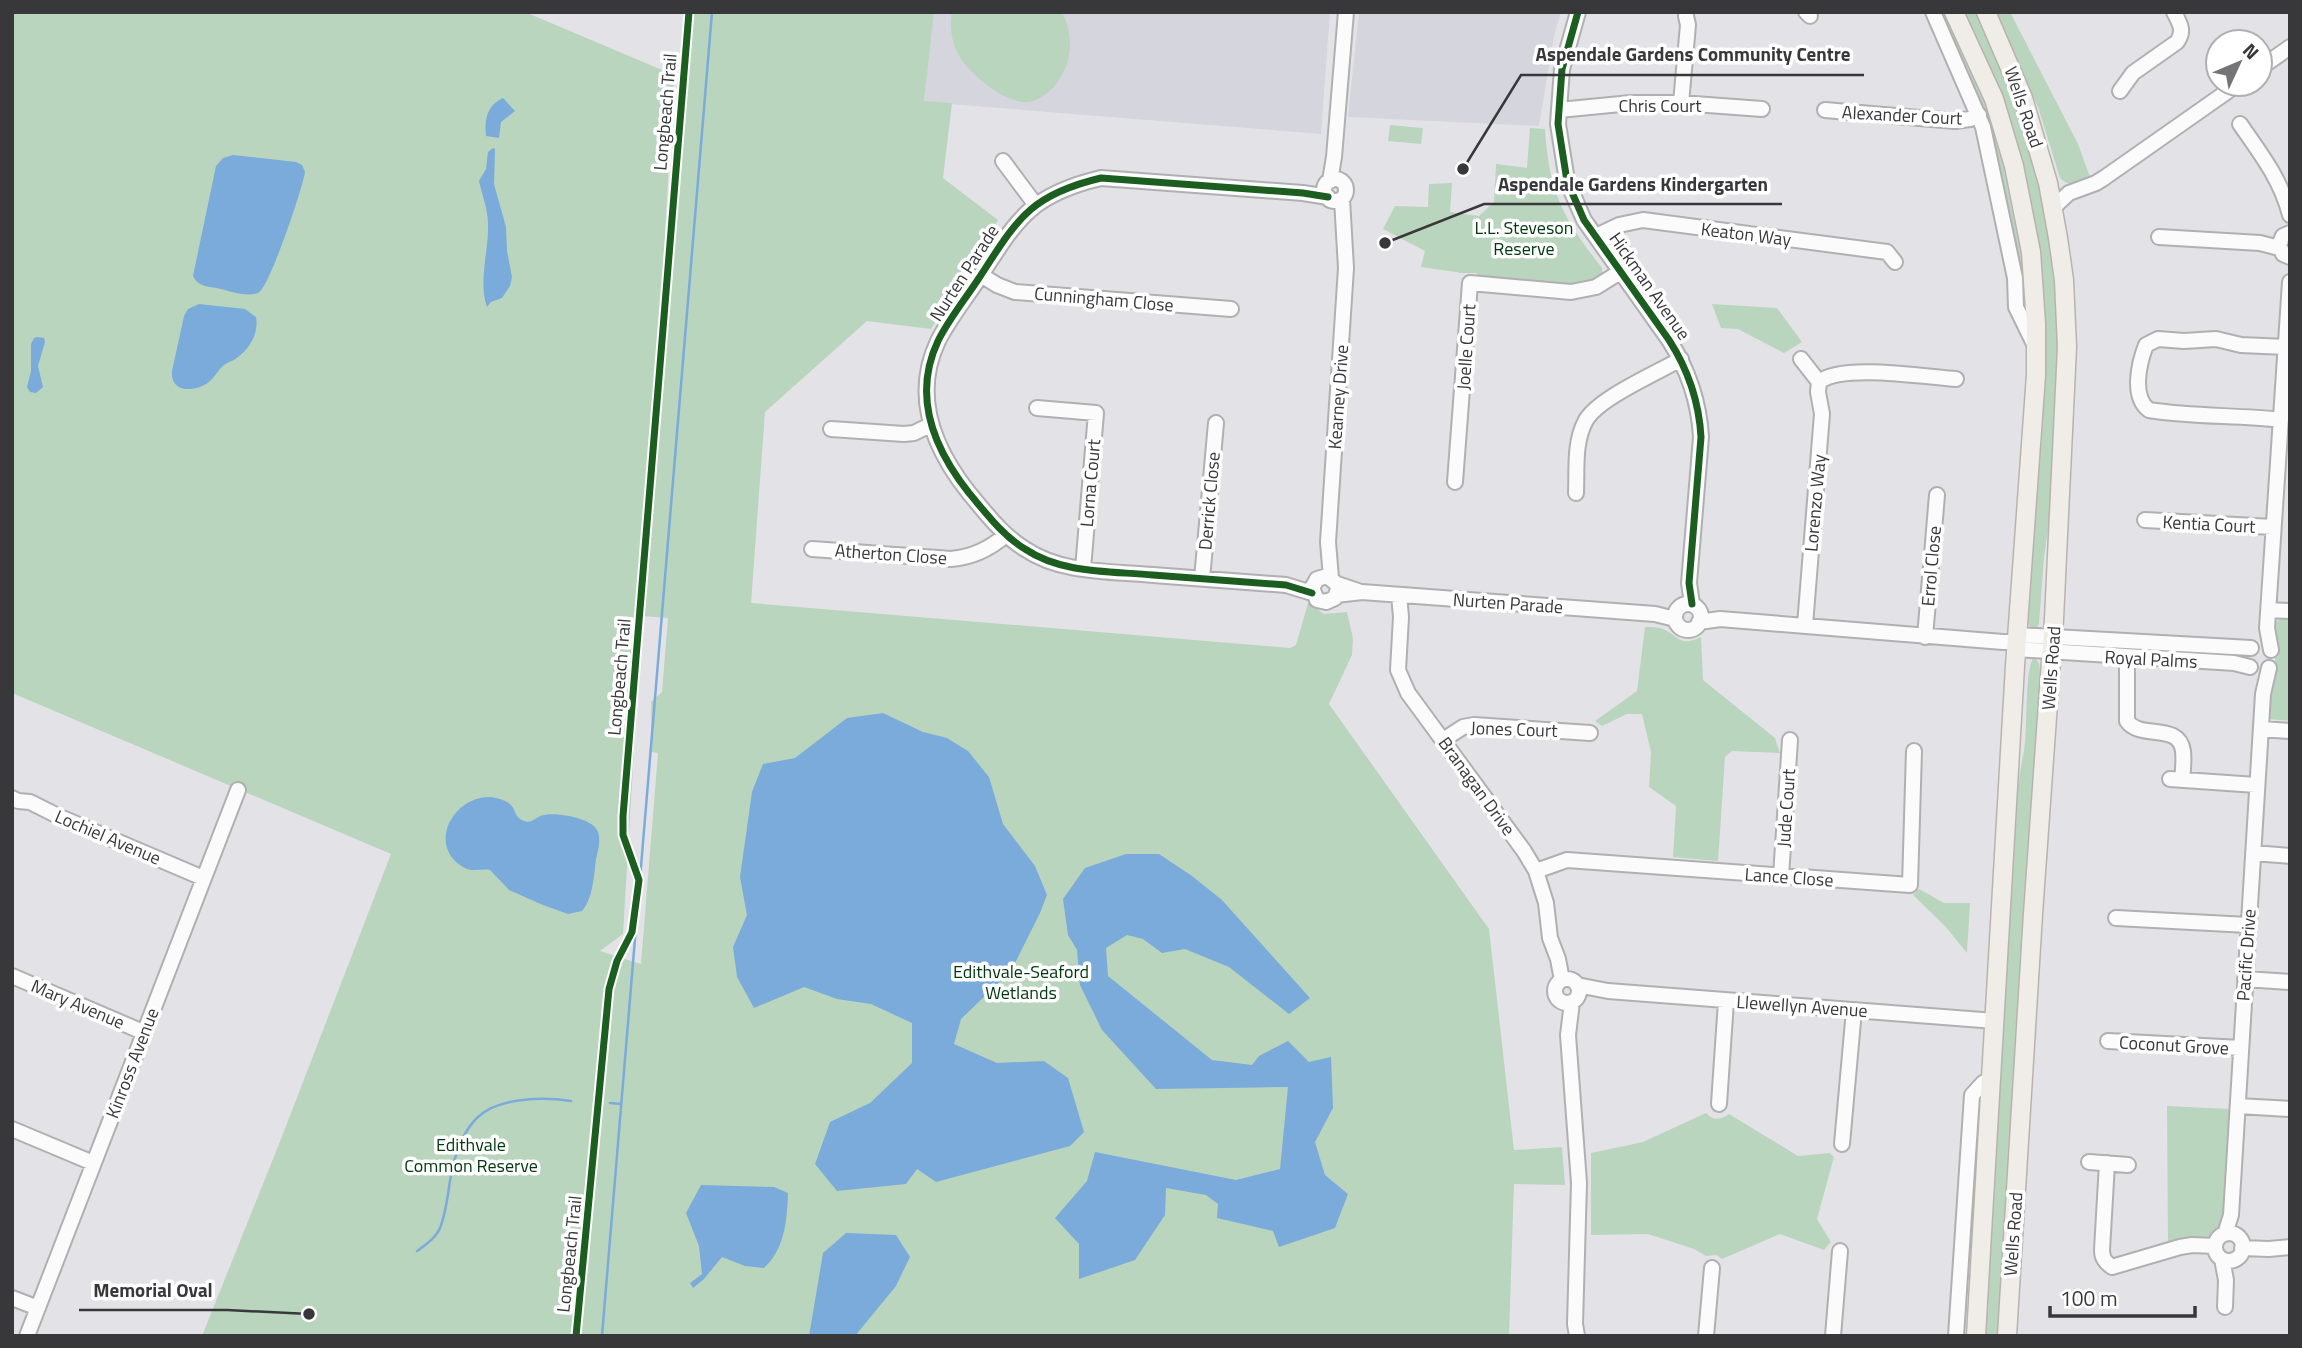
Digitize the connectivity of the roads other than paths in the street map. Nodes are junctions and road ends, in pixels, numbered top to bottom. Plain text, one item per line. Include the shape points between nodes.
1 (1346, 12) edge
2 (1578, 12) edge
3 (1933, 12) edge
4 (1954, 12) edge
5 (1986, 12) edge
6 (2174, 12) edge
7 (1686, 16) dead end
8 (2290, 47) edge
9 (2274, 58) edge
10 (2120, 91) dead end
11 (2218, 98) edge
12 (1681, 103) junction
13 (1559, 110) junction
14 (1762, 110) dead end
15 (1825, 110) dead end
16 (1979, 115) junction
17 (2240, 124) dead end
18 (1003, 161) dead end
19 (2048, 183) junction
20 (1333, 191) junction
21 (2069, 193) junction
22 (1035, 204) junction
23 (2053, 208) junction
24 (2290, 215) edge
25 (1596, 236) junction
26 (2159, 237) dead end
27 (2286, 248) edge
28 (1895, 262) dead end
29 (1620, 272) junction
30 (981, 275) junction
31 (2290, 282) edge
32 (1231, 309) dead end
33 (2286, 347) junction
34 (2036, 351) junction
35 (1681, 359) junction
36 (1801, 359) dead end
37 (2287, 365) edge
38 (1956, 379) dead end
39 (1819, 382) junction
40 (1037, 408) dead end
41 (2281, 420) junction
42 (1216, 423) dead end
43 (930, 425) junction
44 (831, 429) dead end
45 (1455, 482) dead end
46 (2283, 487) edge
47 (1576, 493) dead end
48 (1937, 495) dead end
49 (2145, 520) dead end
50 (2273, 527) junction
51 (1006, 535) junction
52 (812, 549) dead end
53 (1083, 569) junction
54 (1202, 579) junction
55 (1325, 585) junction
56 (1403, 595) junction
57 (2269, 610) junction
58 (2290, 611) edge
59 (1688, 612) junction
60 (1805, 625) junction
61 (2267, 628) junction
62 (1925, 637) junction
63 (2015, 642) junction
64 (2181, 644) junction
65 (2052, 645) junction
66 (2254, 646) junction
67 (2271, 650) junction
68 (2127, 657) junction
69 (2179, 661) junction
70 (2258, 669) junction
71 (2260, 729) junction
72 (2290, 731) edge
73 (1590, 733) dead end
74 (1443, 740) junction
75 (1790, 740) dead end
76 (1914, 751) dead end
77 (2256, 785) junction
78 (238, 790) dead end
79 (12, 798) edge
80 (2253, 853) junction
81 (2290, 856) edge
82 (1536, 871) junction
83 (1781, 876) junction
84 (203, 878) junction
85 (2116, 918) dead end
86 (2248, 925) junction
87 (12, 976) edge
88 (2245, 979) junction
89 (2290, 982) edge
90 (1571, 991) junction
91 (1726, 1001) junction
92 (1854, 1010) junction
93 (1995, 1021) junction
94 (143, 1032) junction
95 (2108, 1041) dead end
96 (2241, 1048) junction
97 (1992, 1079) junction
98 (1719, 1104) dead end
99 (2238, 1106) junction
100 (2290, 1109) edge
101 (12, 1129) edge
102 (1842, 1144) dead end
103 (2089, 1162) dead end
104 (93, 1163) junction
105 (2108, 1164) junction
106 (2128, 1165) dead end
107 (2229, 1247) junction
108 (2290, 1247) edge
109 (1840, 1251) dead end
110 (1712, 1268) dead end
111 (12, 1298) edge
112 (2225, 1307) dead end
113 (38, 1308) junction
114 (1575, 1332) edge
115 (27, 1336) edge
116 (1706, 1336) edge
117 (1833, 1336) edge
118 (1956, 1336) edge
119 (1976, 1336) edge
120 (2007, 1336) edge

1 - 20 street, Kearney Drive
2 - 13 street, Hickman Avenue via 1562,69
3 - 16 street, Wells Road
4 - 34 main road, Wells Road via 1994,99 2019,183 2031,252
5 - 19 main road, Wells Road via 2023,98
6 - 10 street via 2182,35 2133,73
7 - 12 street
8 - 9 street
11 - 21 street via 2104,178
12 - 13 street, Chris Court
12 - 14 street, Chris Court
13 - 25 street, Hickman Avenue via 1567,181
15 - 16 street, Alexander Court via 1955,121
16 - 34 street, Wells Road via 2015,278 2016,307
17 - 24 street via 2274,172
18 - 22 street
19 - 21 street
19 - 23 main road, Wells Road
20 - 22 street, Nurten Parade via 1303,193 1101,178 1074,184
20 - 55 street, Kearney Drive via 1346,268
21 - 23 street
22 - 30 street, Nurten Parade via 1013,226
23 - 65 main road, Wells Road via 2064,280 2067,347
24 - 27 street
25 - 28 street, Keaton Way via 1643,220 1887,252
25 - 29 street, Hickman Avenue
26 - 27 street
29 - 35 street, Hickman Avenue
29 - 45 street, Joelle Court via 1595,287 1571,292 1471,283
30 - 32 street, Cunningham Close via 1015,292
30 - 43 street, Nurten Parade via 938,341 928,379
31 - 33 street
33 - 37 street
33 - 41 street via 2158,338 2146,345 2140,366 2139,398 2149,410
34 - 63 main road, Wells Road
35 - 47 street via 1601,403 1585,421 1577,446
35 - 59 street, Hickman Avenue via 1693,388 1701,437
36 - 39 street
37 - 41 street
38 - 39 street via 1852,372
39 - 60 street, Lorenzo Way via 1821,423
40 - 53 street, Lorna Court via 1096,413
41 - 46 street
42 - 54 street, Derrick Close
43 - 44 street via 904,435
43 - 51 street, Nurten Parade via 947,463
46 - 50 street
48 - 62 street, Errol Close
49 - 50 street, Kentia Court
50 - 57 street
51 - 52 street, Atherton Close via 982,552 951,559
51 - 53 street, Nurten Parade via 1044,560
53 - 54 street, Nurten Parade
54 - 55 street, Nurten Parade
55 - 56 street, Nurten Parade
56 - 59 street, Nurten Parade via 1655,614
56 - 74 street, Branagan Drive via 1398,670 1408,693
57 - 58 street
57 - 61 street
59 - 60 street, Nurten Parade
60 - 62 street, Nurten Parade
61 - 66 street
61 - 67 street
62 - 63 street, Nurten Parade
63 - 65 street, Nurten Parade
63 - 93 main road, Wells Road
64 - 65 street, Royal Palms
64 - 66 street, Royal Palms
64 - 69 street
65 - 68 street, Royal Palms
65 - 120 main road, Wells Road
66 - 67 street, Royal Palms
66 - 70 street via 2247,655
67 - 70 street via 2274,657
68 - 69 street, Royal Palms
68 - 77 street via 2127,721 2136,730 2174,736 2183,750 2176,780
69 - 70 street, Royal Palms via 2234,663
70 - 71 street, Pacific Drive via 2263,694
71 - 72 street
71 - 77 street, Pacific Drive
73 - 74 street, Jones Court via 1474,725
74 - 82 street, Branagan Drive
75 - 83 street, Jude Court
76 - 83 street, Lance Close via 1910,886
77 - 80 street, Pacific Drive
78 - 84 street, Kinross Avenue
79 - 84 street, Lochiel Avenue
80 - 81 street
80 - 86 street, Pacific Drive
82 - 83 street, Lance Close via 1567,860
82 - 90 street, Branagan Drive via 1550,938
84 - 94 street, Kinross Avenue
85 - 86 street
86 - 88 street, Pacific Drive
87 - 94 street, Mary Avenue
88 - 89 street
88 - 96 street, Pacific Drive
90 - 91 street, Llewellyn Avenue
90 - 114 street, Branagan Drive via 1569,1027 1579,1163
91 - 92 street, Llewellyn Avenue
91 - 98 street
92 - 93 street, Llewellyn Avenue
92 - 102 street
93 - 97 main road, Wells Road
94 - 104 street, Kinross Avenue
95 - 96 street, Coconut Grove
96 - 99 street, Pacific Drive
97 - 118 street via 1972,1095
97 - 119 main road, Wells Road
99 - 100 street
99 - 107 street, Pacific Drive
101 - 104 street
103 - 105 street
104 - 113 street, Kinross Avenue
105 - 106 street
105 - 107 street via 2102,1250 2106,1264 2112,1267 2192,1245
107 - 108 street
107 - 112 street
109 - 117 street
110 - 116 street
111 - 113 street
113 - 115 street, Kinross Avenue

